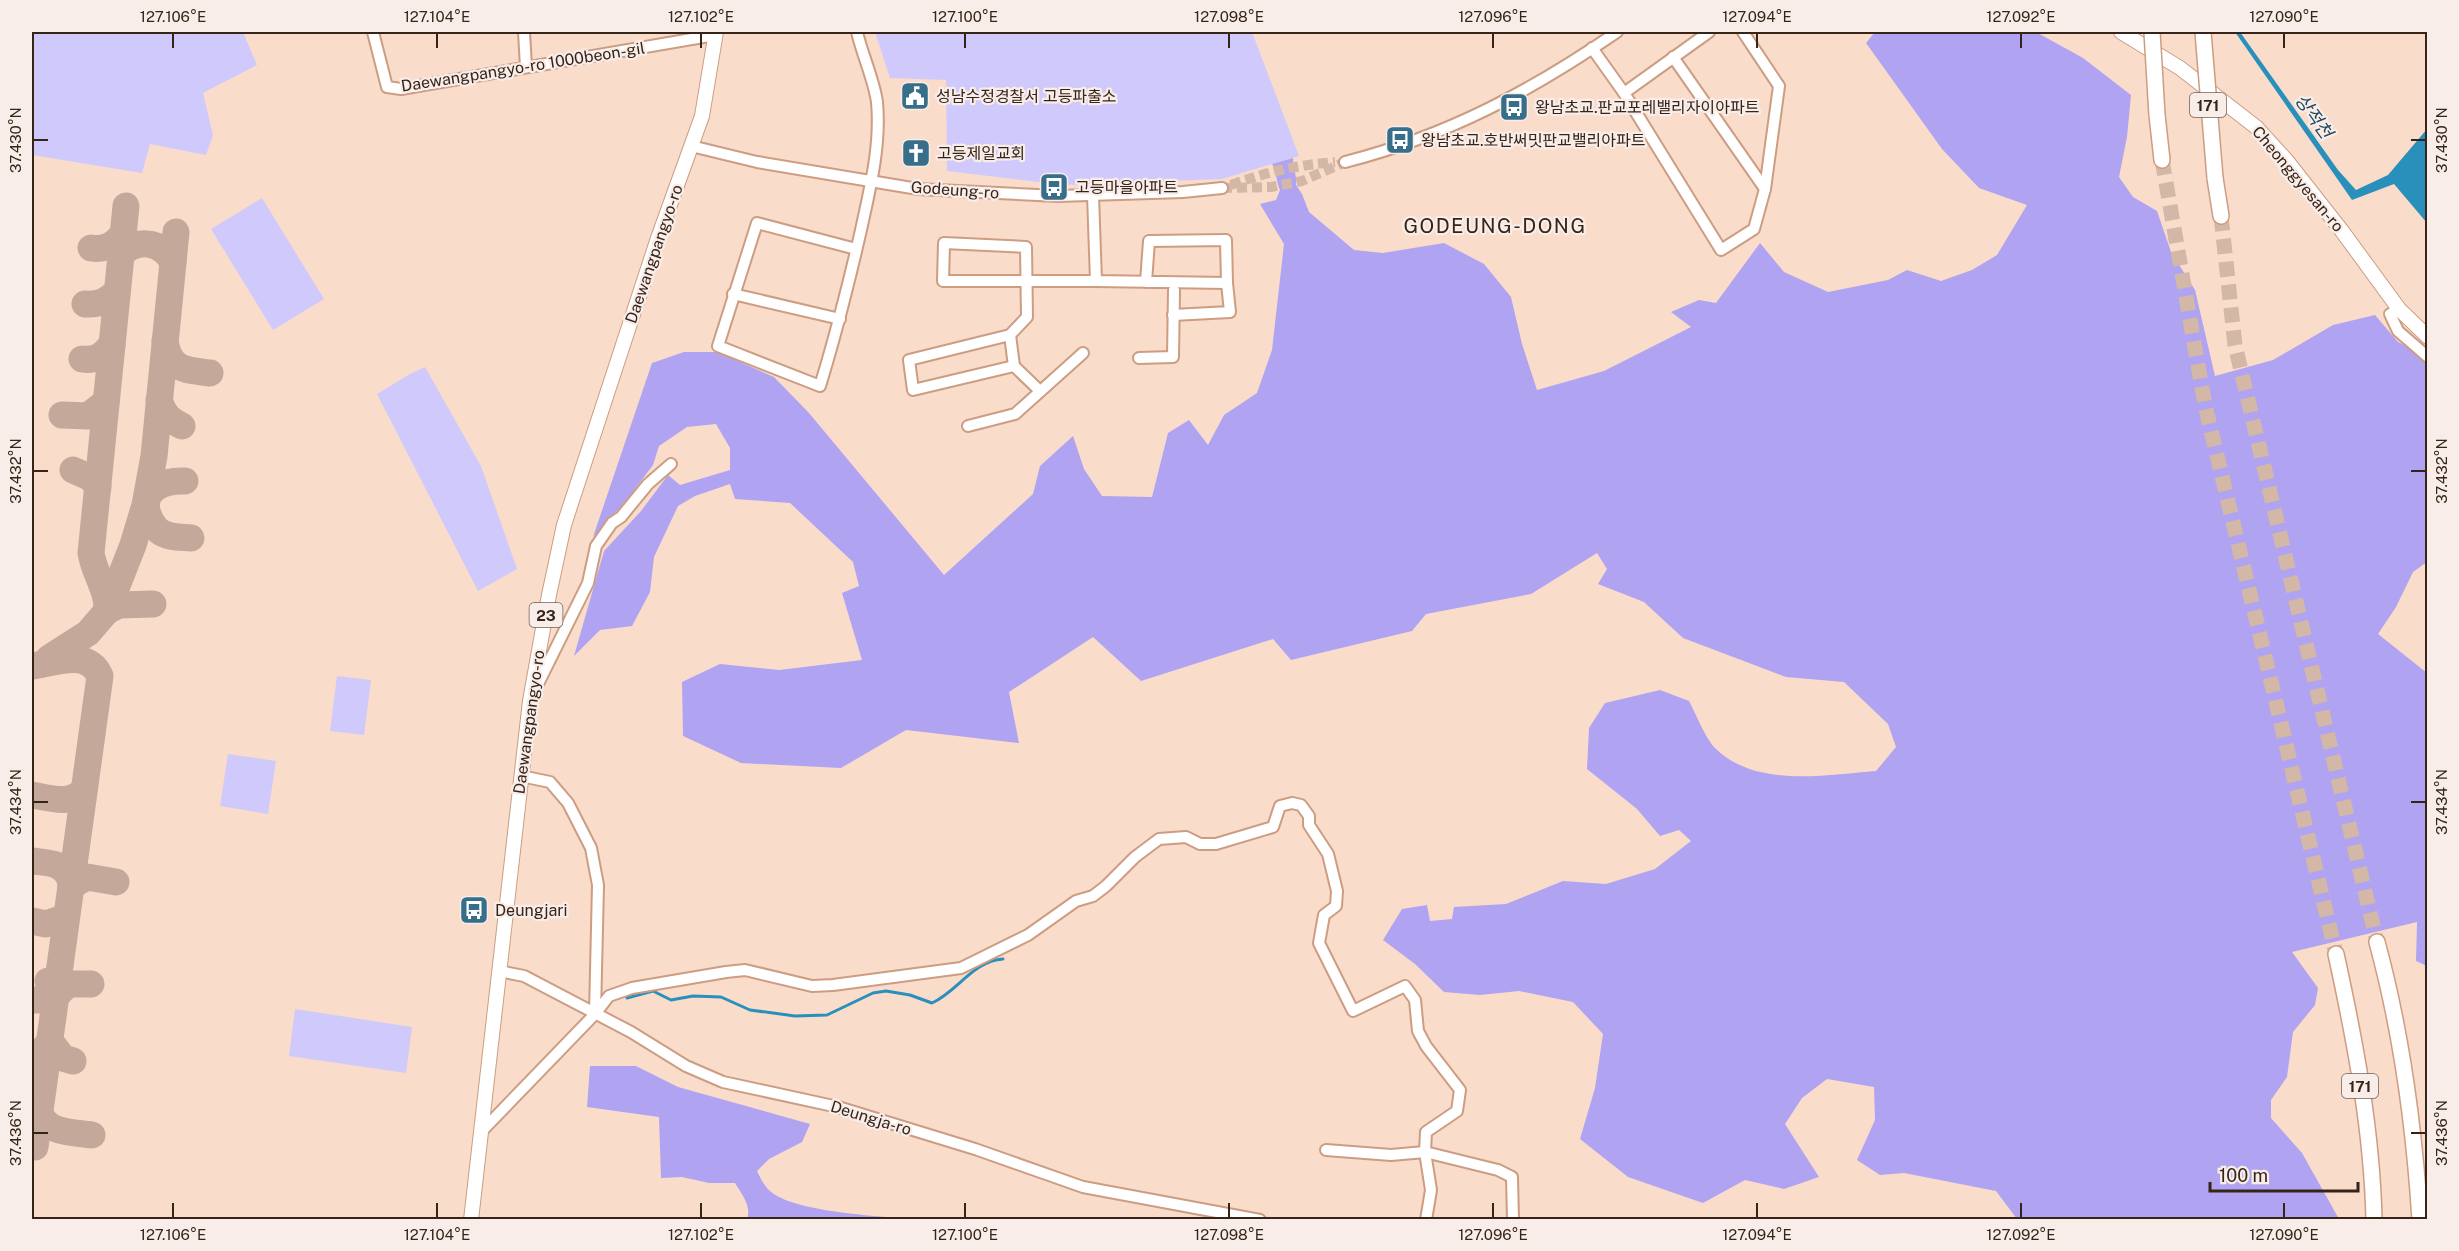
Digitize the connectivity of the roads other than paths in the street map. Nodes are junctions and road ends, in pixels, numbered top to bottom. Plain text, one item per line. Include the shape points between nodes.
1 (372, 32) edge
2 (524, 32) edge
3 (857, 32) edge
4 (1617, 32) edge
5 (1709, 32) edge
6 (1743, 32) edge
7 (2121, 32) edge
8 (2129, 32) edge
9 (2152, 32) edge
10 (2203, 32) edge
11 (716, 33) edge
12 (2145, 47) junction
13 (1592, 48) junction
14 (1673, 57) junction
15 (526, 68) junction
16 (1624, 93) junction
17 (691, 146) junction
18 (2162, 160) tunnel mouth
19 (1345, 162) tunnel mouth
20 (872, 181) junction
21 (1222, 188) tunnel mouth
22 (1766, 189) junction
23 (1093, 195) junction
24 (2221, 216) tunnel mouth
25 (856, 249) junction
26 (1027, 281) junction
27 (1096, 281) junction
28 (1146, 282) junction
29 (1227, 283) junction
30 (1174, 290) dead end
31 (733, 294) junction
32 (2398, 309) junction
33 (1173, 315) junction
34 (840, 319) junction
35 (1010, 335) junction
36 (2427, 337) edge
37 (1083, 353) dead end
38 (2427, 357) edge
39 (1139, 358) dead end
40 (1014, 366) junction
41 (1040, 392) junction
42 (968, 426) dead end
43 (671, 464) dead end
44 (530, 701) junction
45 (521, 776) junction
46 (2377, 942) tunnel mouth
47 (2336, 954) tunnel mouth
48 (499, 971) junction
49 (595, 1014) junction
50 (480, 1132) junction
51 (1326, 1150) dead end
52 (1425, 1152) junction
53 (471, 1220) edge
54 (1260, 1220) edge
55 (1426, 1220) edge
56 (1513, 1220) edge
57 (2374, 1220) edge
58 (2420, 1220) edge

1 - 15 street, Daewangpangyo-ro 1000beon-gil via 387,87 401,90
2 - 15 street
3 - 20 street via 877,100 878,137
4 - 13 street
5 - 14 street
6 - 22 street via 1779,86
7 - 12 main road, Cheonggyesan-ro
8 - 12 main road, Cheonggyesan-ro
9 - 18 highway, bridge
10 - 24 highway, 171, bridge
11 - 15 street, Daewangpangyo-ro 1000beon-gil
11 - 17 main road, Daewangpangyo-ro / 23 via 702,116
12 - 32 main road, Cheonggyesan-ro via 2256,127 2342,231
13 - 16 street
13 - 19 street via 1517,95 1449,128
14 - 16 street
14 - 22 street
16 - 22 street via 1721,250 1754,229
17 - 20 street, Godeung-ro via 757,162
17 - 44 main road, Daewangpangyo-ro / 23 via 564,525
20 - 23 street, Godeung-ro via 918,189
20 - 25 street
21 - 23 street, Godeung-ro
23 - 27 street
25 - 31 street via 757,223
25 - 34 street
26 - 26 street via 943,281 944,243 1026,246
26 - 27 street
26 - 35 street via 1028,317
27 - 28 street
28 - 29 street
28 - 29 street via 1149,241 1226,240
29 - 33 street via 1230,312
30 - 33 street
31 - 34 street
31 - 34 street via 718,346 820,386
32 - 36 main road, Cheonggyesan-ro
32 - 38 street via 2390,314 2398,331
33 - 39 street via 1173,357
35 - 40 street
35 - 40 street via 909,360 913,390
37 - 41 street
40 - 41 street
41 - 42 street via 1015,414
43 - 44 street via 612,523 596,546 588,583
44 - 45 main road, Daewangpangyo-ro / 23
45 - 48 main road, Daewangpangyo-ro / 23
45 - 49 street via 550,782 568,803 591,848 598,885
46 - 58 highway via 2393,1000 2406,1074
47 - 57 highway, 171 via 2359,1078
48 - 49 street, Deungja-ro via 524,976
48 - 50 main road, Daewangpangyo-ro / 23
49 - 50 street
49 - 52 street via 609,996 632,988 726,972 745,970 812,986 961,968 1028,935 1076,901 1093,896 1159,839 1186,837 1200,844 1238,839 1273,827 1280,806 1292,803 1301,805 1309,816 1309,825 1328,854 1337,891 1336,906 1324,915 1319,943 1353,1011 1405,986 1415,1000 1418,1031 1460,1090 1457,1111 1426,1132
49 - 54 street, Deungja-ro via 686,1066 723,1082 838,1107 1083,1187
50 - 53 main road, Daewangpangyo-ro / 23
51 - 52 street via 1391,1155
52 - 55 street via 1431,1190
52 - 56 street via 1512,1177

